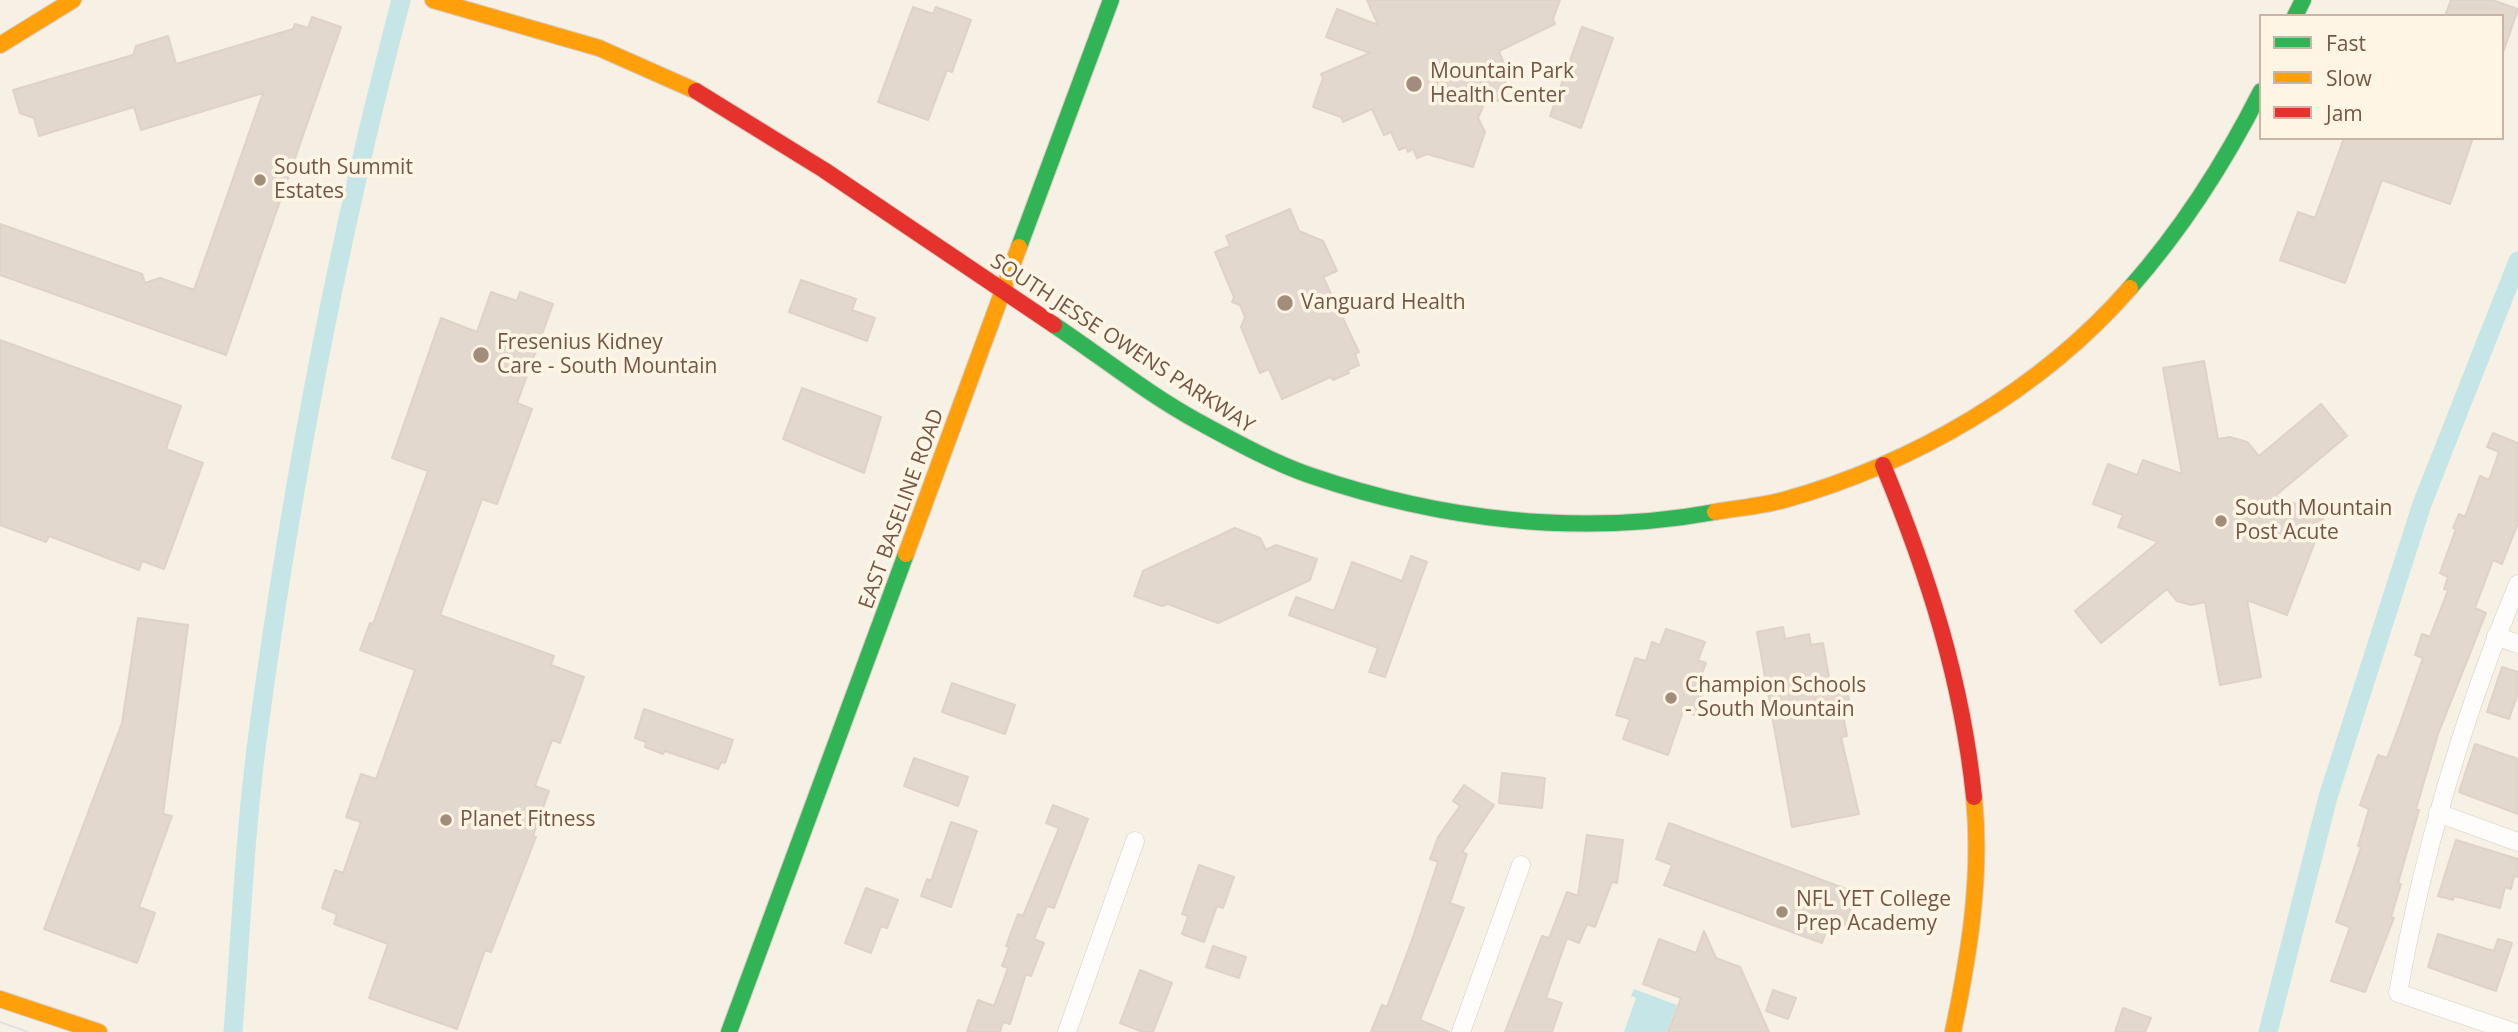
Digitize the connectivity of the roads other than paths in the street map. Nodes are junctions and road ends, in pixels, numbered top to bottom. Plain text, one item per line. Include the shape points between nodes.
1 (73, 0) edge
2 (433, 0) edge
3 (1111, 0) edge
4 (0, 45) edge
5 (2259, 95) edge
6 (1005, 293) junction
7 (1883, 465) junction
8 (2518, 584) edge
9 (2496, 636) junction
10 (2518, 644) edge
11 (2438, 813) junction
12 (1135, 841) dead end
13 (2518, 842) edge
14 (1521, 865) dead end
15 (0, 999) edge
16 (99, 1032) edge
17 (729, 1032) edge
18 (1067, 1032) edge
19 (1461, 1032) edge
20 (1953, 1032) edge
21 (2513, 1032) edge

1 - 4 street
2 - 6 street, SOUTH JESSE OWENS PARKWAY via 599,48 709,97
3 - 6 street, EAST BASELINE ROAD
5 - 7 street, SOUTH JESSE OWENS PARKWAY via 2230,152 2189,215 2096,325 2003,400
6 - 7 street, SOUTH JESSE OWENS PARKWAY via 1197,421 1252,452 1343,489 1422,510 1560,527 1648,525 1783,500
6 - 17 street, EAST BASELINE ROAD
7 - 20 street via 1942,619 1960,683 1970,748 1977,880
8 - 9 street
9 - 10 street
9 - 11 street
11 - 13 street
11 - 21 street via 2398,993
12 - 18 street
14 - 19 street
15 - 16 street

